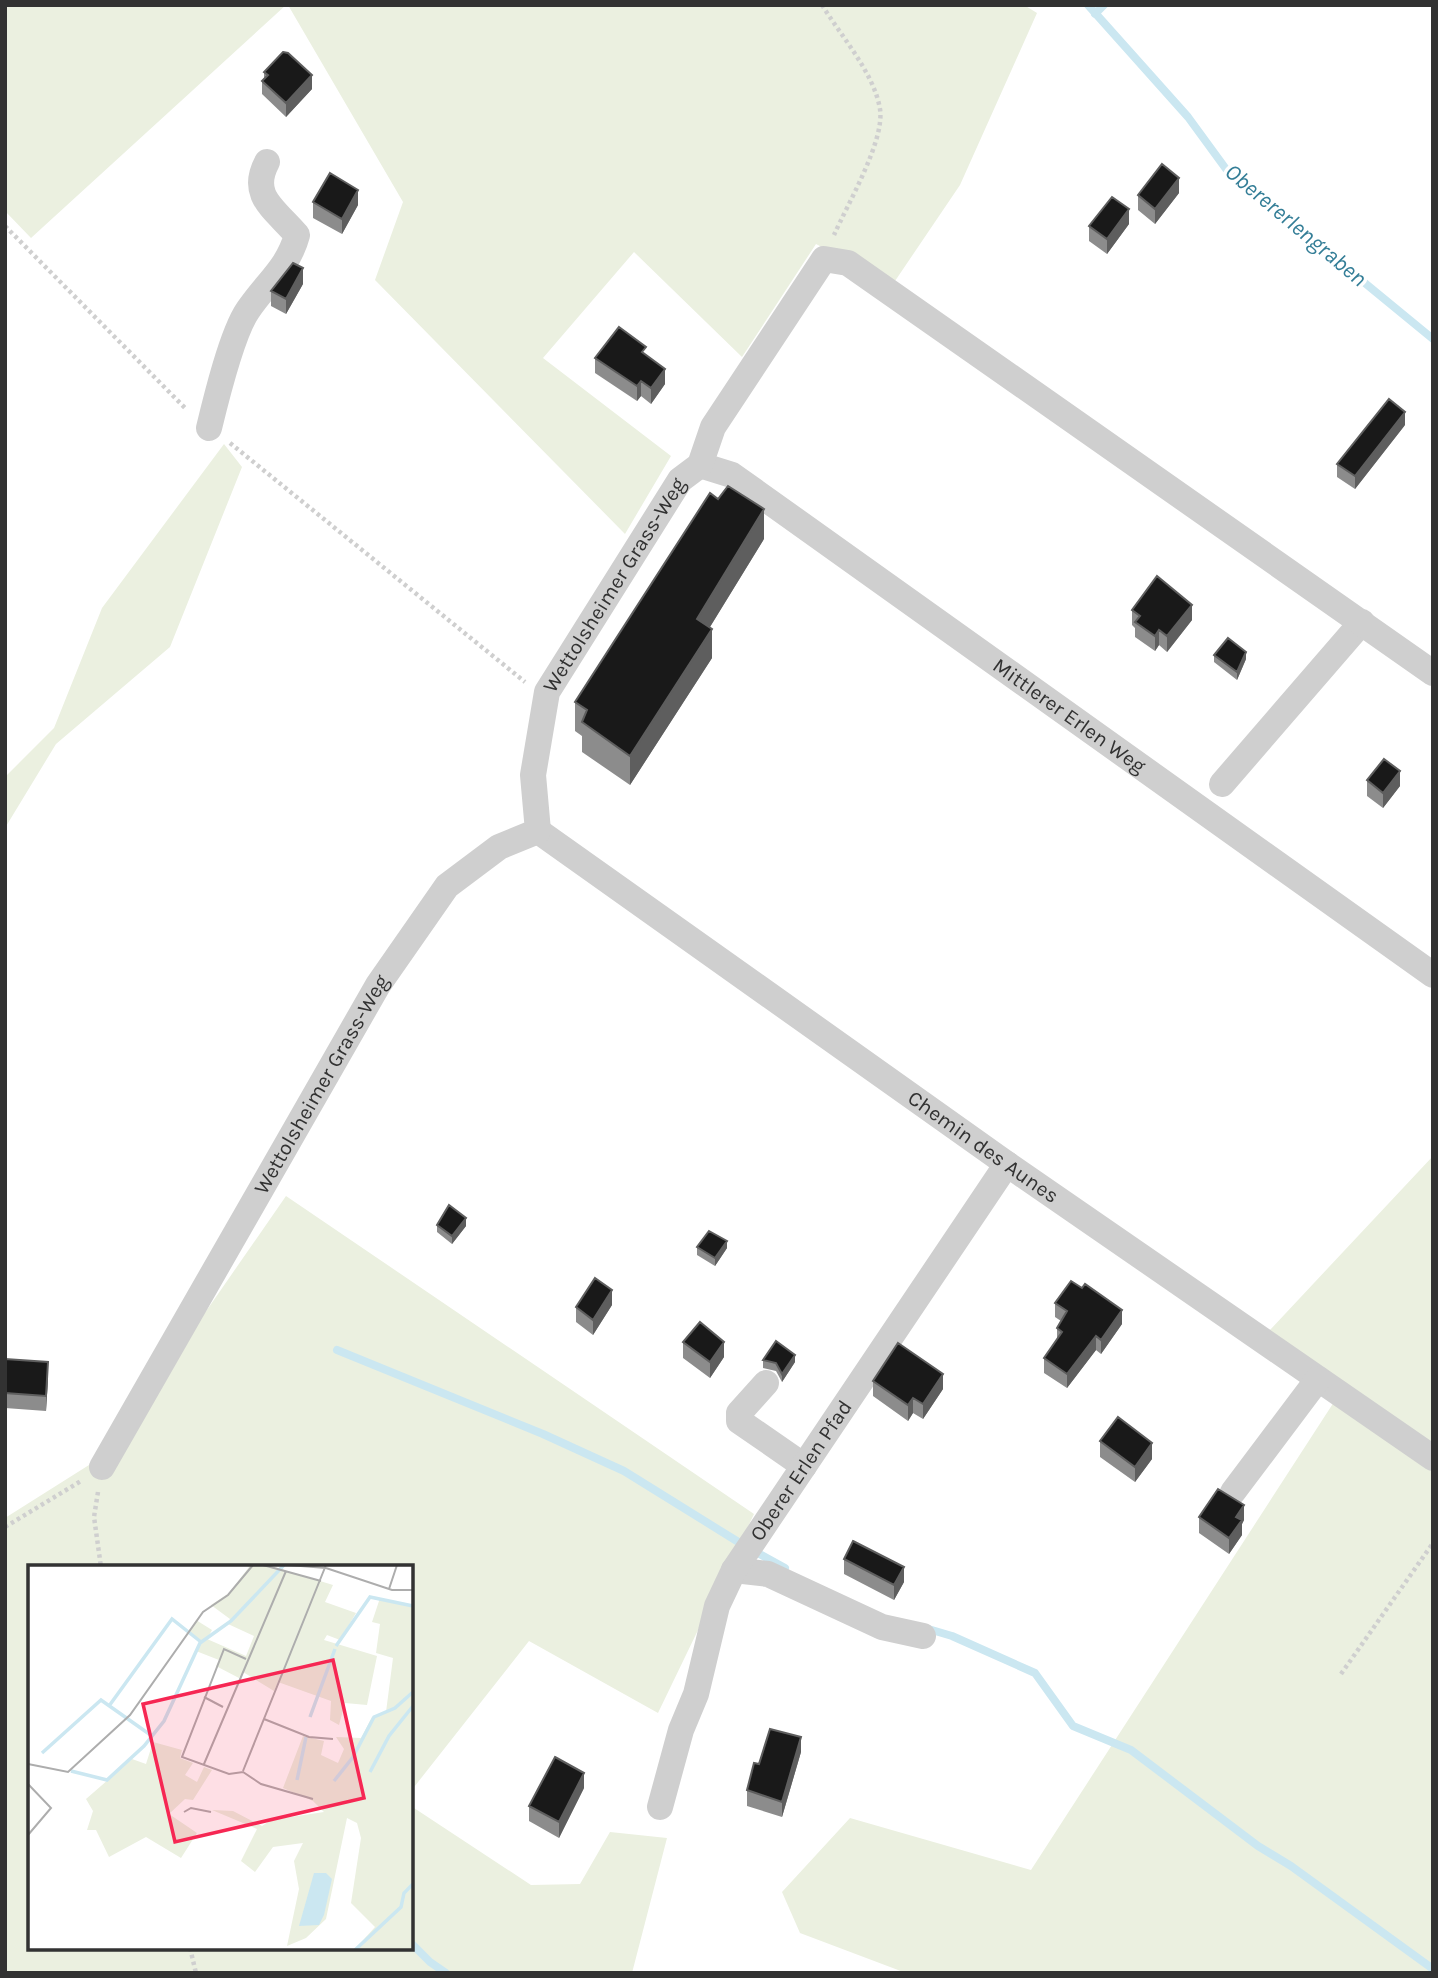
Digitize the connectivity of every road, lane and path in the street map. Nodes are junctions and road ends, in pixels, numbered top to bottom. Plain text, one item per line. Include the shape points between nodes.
1 (822, 5) edge
2 (267, 162) dead end
3 (5, 226) edge
4 (824, 259) junction
5 (209, 428) junction
6 (700, 465) junction
7 (1362, 622) junction
8 (1433, 673) edge
9 (547, 692) junction
10 (1222, 784) dead end
11 (538, 831) junction
12 (1433, 975) edge
13 (1007, 1164) junction
14 (1318, 1379) junction
15 (766, 1383) dead end
16 (1433, 1458) edge
17 (804, 1466) junction
18 (102, 1467) junction
19 (1233, 1492) dead end
20 (5, 1528) edge
21 (1433, 1544) edge
22 (101, 1565) edge
23 (734, 1570) junction
24 (923, 1636) dead end
25 (1342, 1674) dead end
26 (660, 1807) dead end
27 (190, 1950) edge
28 (196, 1973) edge

1 - 4 path via 867,78 880,110 876,139
2 - 5 street via 259,178 260,191 297,235 291,258 246,312
3 - 5 path
4 - 6 street, Wettolsheimer Grass-Weg via 713,427
4 - 7 street via 848,263
5 - 9 path via 524,681
6 - 9 street, Wettolsheimer Grass-Weg via 680,480
6 - 12 street, Mittlerer Erlen Weg via 732,475
7 - 8 street
7 - 10 street
9 - 11 street, Wettolsheimer Grass-Weg via 533,775
11 - 13 street, Chemin des Aunes
11 - 18 street, Wettolsheimer Grass-Weg via 499,847 447,886 386,974
13 - 14 street, Chemin des Aunes
13 - 17 street, Oberer Erlen Pfad
14 - 16 street, Chemin des Aunes
14 - 19 street
15 - 17 street via 739,1413 739,1421
17 - 23 street, Oberer Erlen Pfad
18 - 20 path
18 - 22 path via 94,1517
21 - 25 path
23 - 24 street via 768,1574 882,1627
23 - 26 street, Oberer Erlen Pfad via 717,1606 696,1694
27 - 28 path

